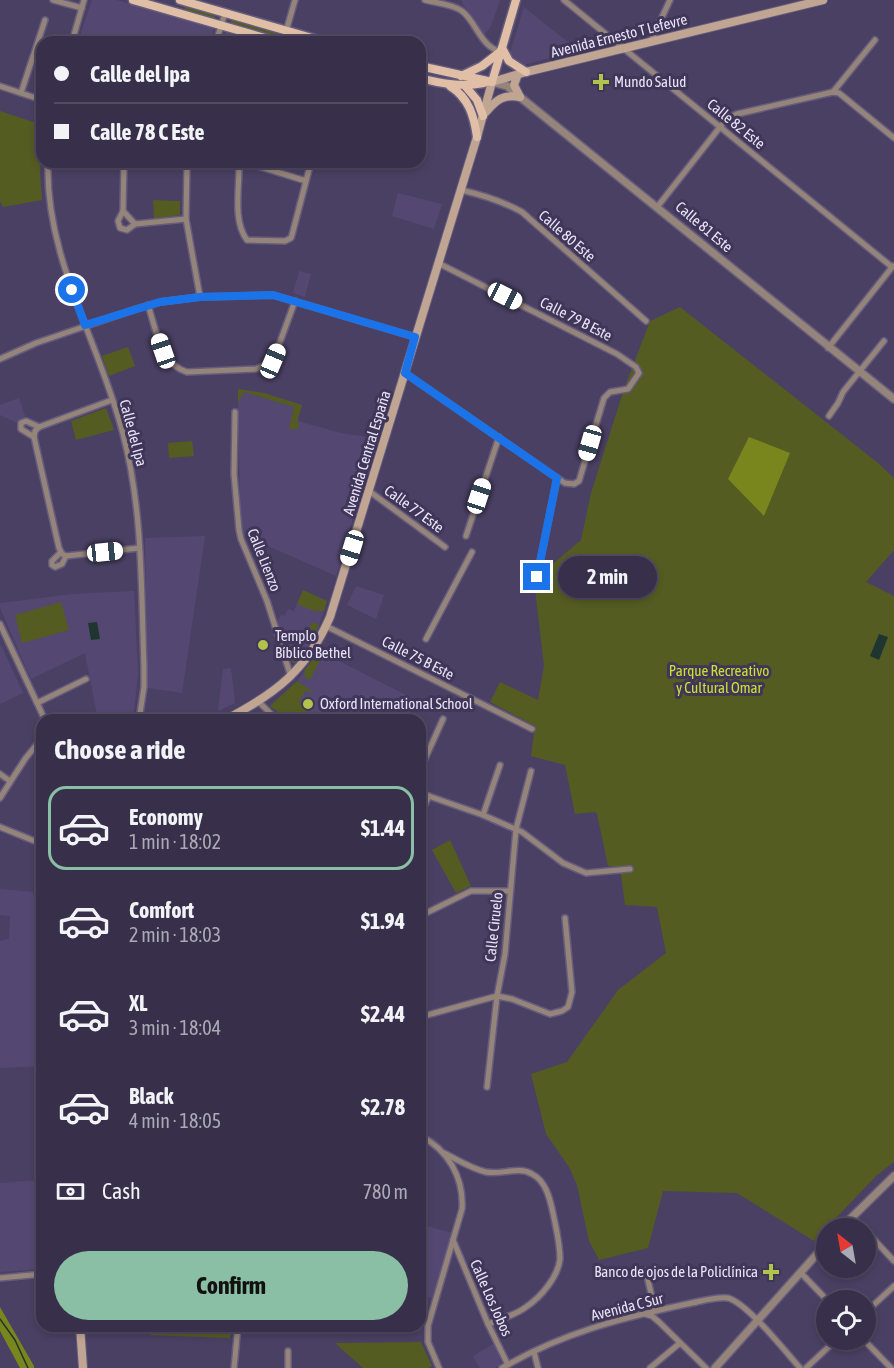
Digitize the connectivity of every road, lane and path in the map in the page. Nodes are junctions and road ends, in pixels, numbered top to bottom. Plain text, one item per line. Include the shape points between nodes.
1 (53, 0) edge
2 (84, 0) edge
3 (133, 0) edge
4 (179, 0) edge
5 (295, 0) edge
6 (425, 0) edge
7 (516, 0) edge
8 (564, 0) edge
9 (670, 0) edge
10 (823, 0) edge
11 (82, 8) junction
12 (178, 13) junction
13 (225, 13) junction
14 (45, 20) dead end
15 (221, 25) junction
16 (286, 32) junction
17 (40, 36) edge
18 (74, 36) edge
19 (218, 36) edge
20 (259, 36) edge
21 (285, 36) edge
22 (302, 36) edge
23 (875, 40) dead end
24 (651, 41) junction
25 (36, 47) edge
26 (623, 49) junction
27 (501, 50) junction
28 (426, 67) edge
29 (522, 73) junction
30 (461, 76) junction
31 (426, 80) edge
32 (492, 82) junction
33 (0, 86) edge
34 (450, 86) junction
35 (466, 87) junction
36 (833, 92) junction
37 (21, 93) junction
38 (520, 97) junction
39 (36, 98) edge
40 (483, 116) junction
41 (720, 127) junction
42 (477, 136) junction
43 (894, 138) edge
44 (49, 168) edge
45 (124, 168) edge
46 (187, 168) edge
47 (239, 168) edge
48 (264, 168) edge
49 (309, 168) edge
50 (306, 181) junction
51 (460, 190) junction
52 (657, 206) junction
53 (123, 211) junction
54 (186, 219) junction
55 (135, 224) junction
56 (438, 263) junction
57 (893, 266) edge
58 (200, 297) junction
59 (295, 301) junction
60 (148, 305) junction
61 (646, 321) dead end
62 (85, 325) junction
63 (415, 337) junction
64 (884, 341) dead end
65 (828, 348) junction
66 (0, 358) edge
67 (859, 372) junction
68 (405, 373) junction
69 (894, 399) edge
70 (112, 400) junction
71 (235, 412) dead end
72 (829, 416) dead end
73 (39, 427) junction
74 (34, 437) junction
75 (499, 437) junction
76 (557, 478) junction
77 (369, 491) junction
78 (466, 536) dead end
79 (445, 547) dead end
80 (140, 548) junction
81 (61, 552) junction
82 (472, 552) dead end
83 (66, 556) junction
84 (537, 577) dead end
85 (0, 624) edge
86 (326, 626) junction
87 (426, 639) dead end
88 (291, 677) junction
89 (86, 679) dead end
90 (259, 702) junction
91 (37, 703) junction
92 (42, 714) edge
93 (140, 714) edge
94 (236, 714) edge
95 (271, 714) edge
96 (443, 719) dead end
97 (532, 729) dead end
98 (36, 746) edge
99 (426, 757) edge
100 (500, 765) dead end
101 (531, 771) dead end
102 (0, 774) edge
103 (9, 781) junction
104 (426, 795) edge
105 (429, 796) junction
106 (0, 798) edge
107 (426, 802) edge
108 (483, 815) junction
109 (0, 827) edge
110 (516, 829) junction
111 (36, 842) edge
112 (630, 869) dead end
113 (510, 891) junction
114 (426, 913) edge
115 (565, 918) dead end
116 (497, 996) junction
117 (426, 1015) edge
118 (487, 1087) dead end
119 (426, 1139) edge
120 (444, 1153) junction
121 (894, 1176) edge
122 (852, 1217) edge
123 (453, 1240) junction
124 (876, 1242) edge
125 (816, 1255) edge
126 (894, 1261) edge
127 (646, 1271) dead end
128 (800, 1272) junction
129 (36, 1275) edge
130 (0, 1278) edge
131 (894, 1286) edge
132 (817, 1290) edge
133 (876, 1303) edge
134 (682, 1305) junction
135 (655, 1311) junction
136 (643, 1314) junction
137 (757, 1321) junction
138 (659, 1322) junction
139 (488, 1324) junction
140 (80, 1332) edge
141 (237, 1332) edge
142 (680, 1343) junction
143 (826, 1350) edge
144 (874, 1350) edge
145 (288, 1351) dead end
146 (534, 1352) junction
147 (505, 1366) edge
148 (83, 1368) edge
149 (234, 1368) edge
150 (288, 1368) edge
151 (440, 1368) edge
152 (538, 1368) edge
153 (650, 1368) edge
154 (706, 1368) edge
155 (715, 1368) edge
156 (800, 1368) edge
157 (807, 1368) edge
158 (891, 1368) edge

1 - 11 street
2 - 11 street
3 - 12 main road
4 - 12 main road
4 - 13 main road
5 - 16 street
6 - 27 street via 463,12 492,50
7 - 27 main road
8 - 26 street, Calle 82 Este
9 - 24 street
10 - 24 main road, Avenida Ernesto T Lefevre
11 - 18 street
12 - 15 main road
13 - 15 street
13 - 16 main road
14 - 17 street
15 - 19 street
15 - 20 main road
16 - 21 street
16 - 22 main road
23 - 36 street
24 - 26 main road, Avenida Ernesto T Lefevre
25 - 37 street
26 - 29 main road, Avenida Ernesto T Lefevre
26 - 41 street, Calle 82 Este
27 - 29 main road
27 - 30 main road via 482,66
27 - 32 main road
28 - 30 main road
29 - 32 main road, Avenida Ernesto T Lefevre
29 - 38 main road via 514,83
30 - 32 main road
31 - 34 main road
32 - 35 main road
32 - 38 street, Calle 81 Este via 507,86
32 - 40 main road, Avenida Central España
33 - 37 street
34 - 35 main road
34 - 42 main road via 469,106
35 - 40 main road
36 - 41 street via 736,114
36 - 43 street
37 - 39 street
38 - 40 main road via 511,95 497,100
38 - 52 street, Calle 81 Este
40 - 42 main road, Avenida Central España
41 - 52 street
41 - 57 street, Calle 82 Este
42 - 51 main road, Avenida Central España
44 - 62 street, Calle del Ipa via 60,255
45 - 53 street
46 - 54 street
47 - 50 street via 240,224 248,240 290,240
48 - 50 street
49 - 50 street
51 - 56 main road, Avenida Central España
51 - 61 street, Calle 80 Este via 488,196 522,212
52 - 65 street, Calle 81 Este
53 - 55 street
53 - 55 street via 118,221 120,228 127,230
54 - 55 street
54 - 58 street
56 - 63 main road, Avenida Central España
56 - 76 street, Calle 79 B Este via 636,367 639,373 628,389 610,392 604,398 579,481 565,483
57 - 65 street
58 - 59 street via 273,295
58 - 60 street
59 - 60 street via 273,361 256,369 187,372 168,361
59 - 63 street
60 - 62 street
62 - 66 street
62 - 70 street, Calle del Ipa
63 - 68 main road, Avenida Central España
64 - 67 street
65 - 67 street, Calle 81 Este
67 - 69 street, Calle 81 Este
67 - 72 street
68 - 75 street
68 - 77 main road, Avenida Central España
70 - 73 street
70 - 80 street, Calle del Ipa via 132,475
71 - 88 street, Calle Lienzo via 234,474 239,530
73 - 74 street
73 - 74 street via 26,421 21,423 21,429
74 - 81 street
75 - 76 street
75 - 78 street
76 - 84 street
77 - 79 street, Calle 77 Este
77 - 86 main road, Avenida Central España
80 - 83 street
80 - 93 street, Calle del Ipa via 144,687
81 - 83 street
81 - 83 street via 52,565 62,564
82 - 87 street
85 - 91 street
86 - 88 main road, Avenida Central España
86 - 97 street, Calle 75 B Este
88 - 90 main road, Avenida Central España
89 - 91 street
90 - 94 main road, Avenida Central España
90 - 95 street
91 - 92 street
96 - 99 street
98 - 103 street
100 - 108 street
101 - 110 street, Calle Ciruelo
102 - 103 street
103 - 106 street
104 - 105 street
105 - 107 street
105 - 108 street
108 - 110 street
109 - 111 street
110 - 112 street via 563,863 586,873
110 - 113 street, Calle Ciruelo
113 - 114 street via 471,891
113 - 116 street, Calle Ciruelo
115 - 116 street via 572,992 568,1007 550,1014
116 - 117 street
116 - 118 street, Calle Ciruelo
119 - 120 street
120 - 123 street via 463,1195
120 - 139 street via 489,1173 528,1172 535,1175 550,1196 560,1259 552,1278 526,1307
121 - 122 street
123 - 139 street, Calle Los Jobos
123 - 151 street via 428,1326 428,1342
124 - 126 street
125 - 128 street
127 - 135 street
128 - 132 street
128 - 137 street
129 - 130 street
131 - 133 street
134 - 135 street, Avenida C Sur
134 - 137 street, Avenida C Sur via 728,1298
134 - 138 street via 659,1314
135 - 136 street, Avenida C Sur
136 - 138 street
136 - 146 street, Avenida C Sur via 593,1327
137 - 155 street
137 - 156 street, Avenida C Sur
138 - 142 street
139 - 147 street, Calle Los Jobos
140 - 148 main road
141 - 149 street
142 - 153 street
142 - 154 street
143 - 157 street
144 - 158 street
145 - 150 street
146 - 147 street, Avenida C Sur
146 - 152 street

